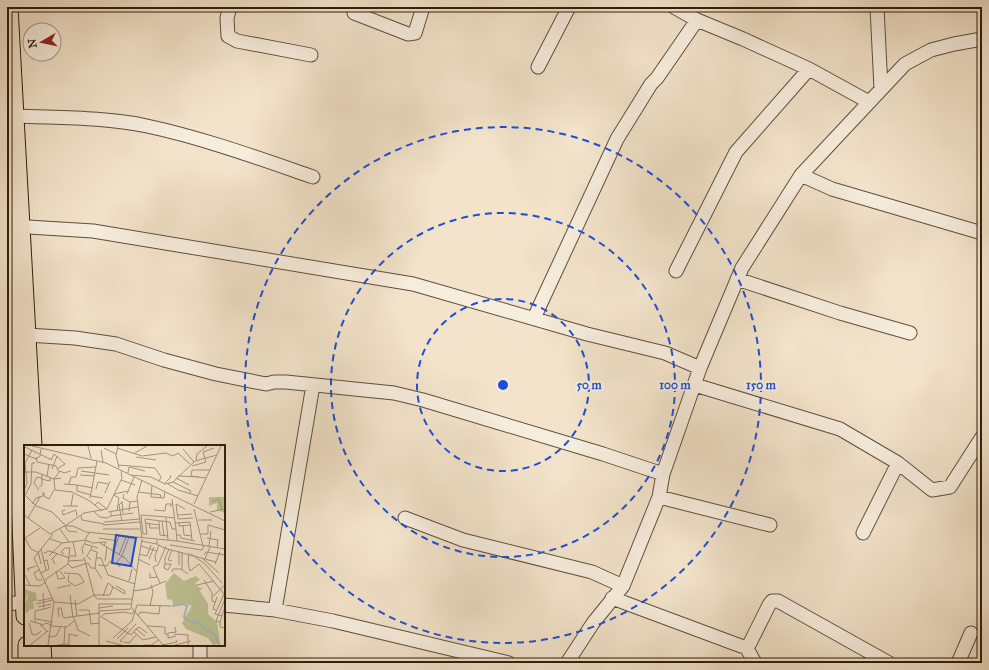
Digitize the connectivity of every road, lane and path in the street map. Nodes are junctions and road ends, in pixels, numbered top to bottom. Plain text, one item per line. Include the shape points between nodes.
1 (10, 7) edge
2 (230, 7) edge
3 (423, 7) edge
4 (569, 7) edge
5 (674, 7) edge
6 (877, 7) edge
7 (354, 13) dead end
8 (697, 20) junction
9 (982, 39) edge
10 (311, 55) dead end
11 (538, 67) dead end
12 (809, 69) junction
13 (881, 89) junction
14 (869, 102) junction
15 (16, 116) junction
16 (801, 175) junction
17 (313, 176) dead end
18 (7, 209) edge
19 (15, 226) junction
20 (982, 233) edge
21 (676, 271) dead end
22 (737, 279) junction
23 (534, 318) junction
24 (910, 333) dead end
25 (27, 335) junction
26 (700, 368) junction
27 (313, 385) junction
28 (695, 385) junction
29 (982, 437) edge
30 (32, 445) edge
31 (898, 463) junction
32 (663, 474) junction
33 (659, 497) junction
34 (405, 518) dead end
35 (770, 525) dead end
36 (863, 533) dead end
37 (24, 571) edge
38 (622, 586) junction
39 (612, 598) junction
40 (7, 604) edge
41 (225, 604) edge
42 (24, 609) edge
43 (275, 610) junction
44 (971, 633) dead end
45 (26, 646) edge
46 (42, 646) edge
47 (200, 646) edge
48 (746, 647) junction
49 (28, 663) edge
50 (43, 663) edge
51 (200, 663) edge
52 (509, 663) edge
53 (567, 663) edge
54 (756, 663) edge
55 (889, 663) edge
56 (958, 663) edge

1 - 15 main road
2 - 10 street via 227,18 228,36 236,41
3 - 7 street via 415,33 408,34
4 - 11 street
5 - 8 street
6 - 13 street
8 - 12 street
8 - 23 street via 651,84 617,139
9 - 13 street via 931,50 905,64
12 - 14 street
12 - 21 street via 736,152
13 - 14 street
14 - 16 street
15 - 17 street via 99,120 146,126 199,139
15 - 19 main road
16 - 20 street via 832,189
16 - 22 street
18 - 19 main road
19 - 23 street via 107,233 414,284
19 - 25 main road
19 - 37 main road
22 - 24 street
22 - 26 street
23 - 26 street via 664,353
25 - 27 street via 116,344 216,374 266,384 286,382
25 - 30 main road
26 - 28 street
27 - 32 street via 394,393 424,400
27 - 43 street
28 - 31 street via 840,429
28 - 32 street
29 - 31 street via 950,487 932,490
31 - 36 street
32 - 33 street
33 - 35 street
33 - 38 street
34 - 38 street via 463,540 592,572
38 - 39 street
39 - 48 street
39 - 53 street
40 - 42 street
41 - 43 street
43 - 52 street via 333,621
44 - 56 street
45 - 49 main road
46 - 50 main road
47 - 51 street
48 - 54 street
48 - 55 street via 769,605 772,601 778,601

